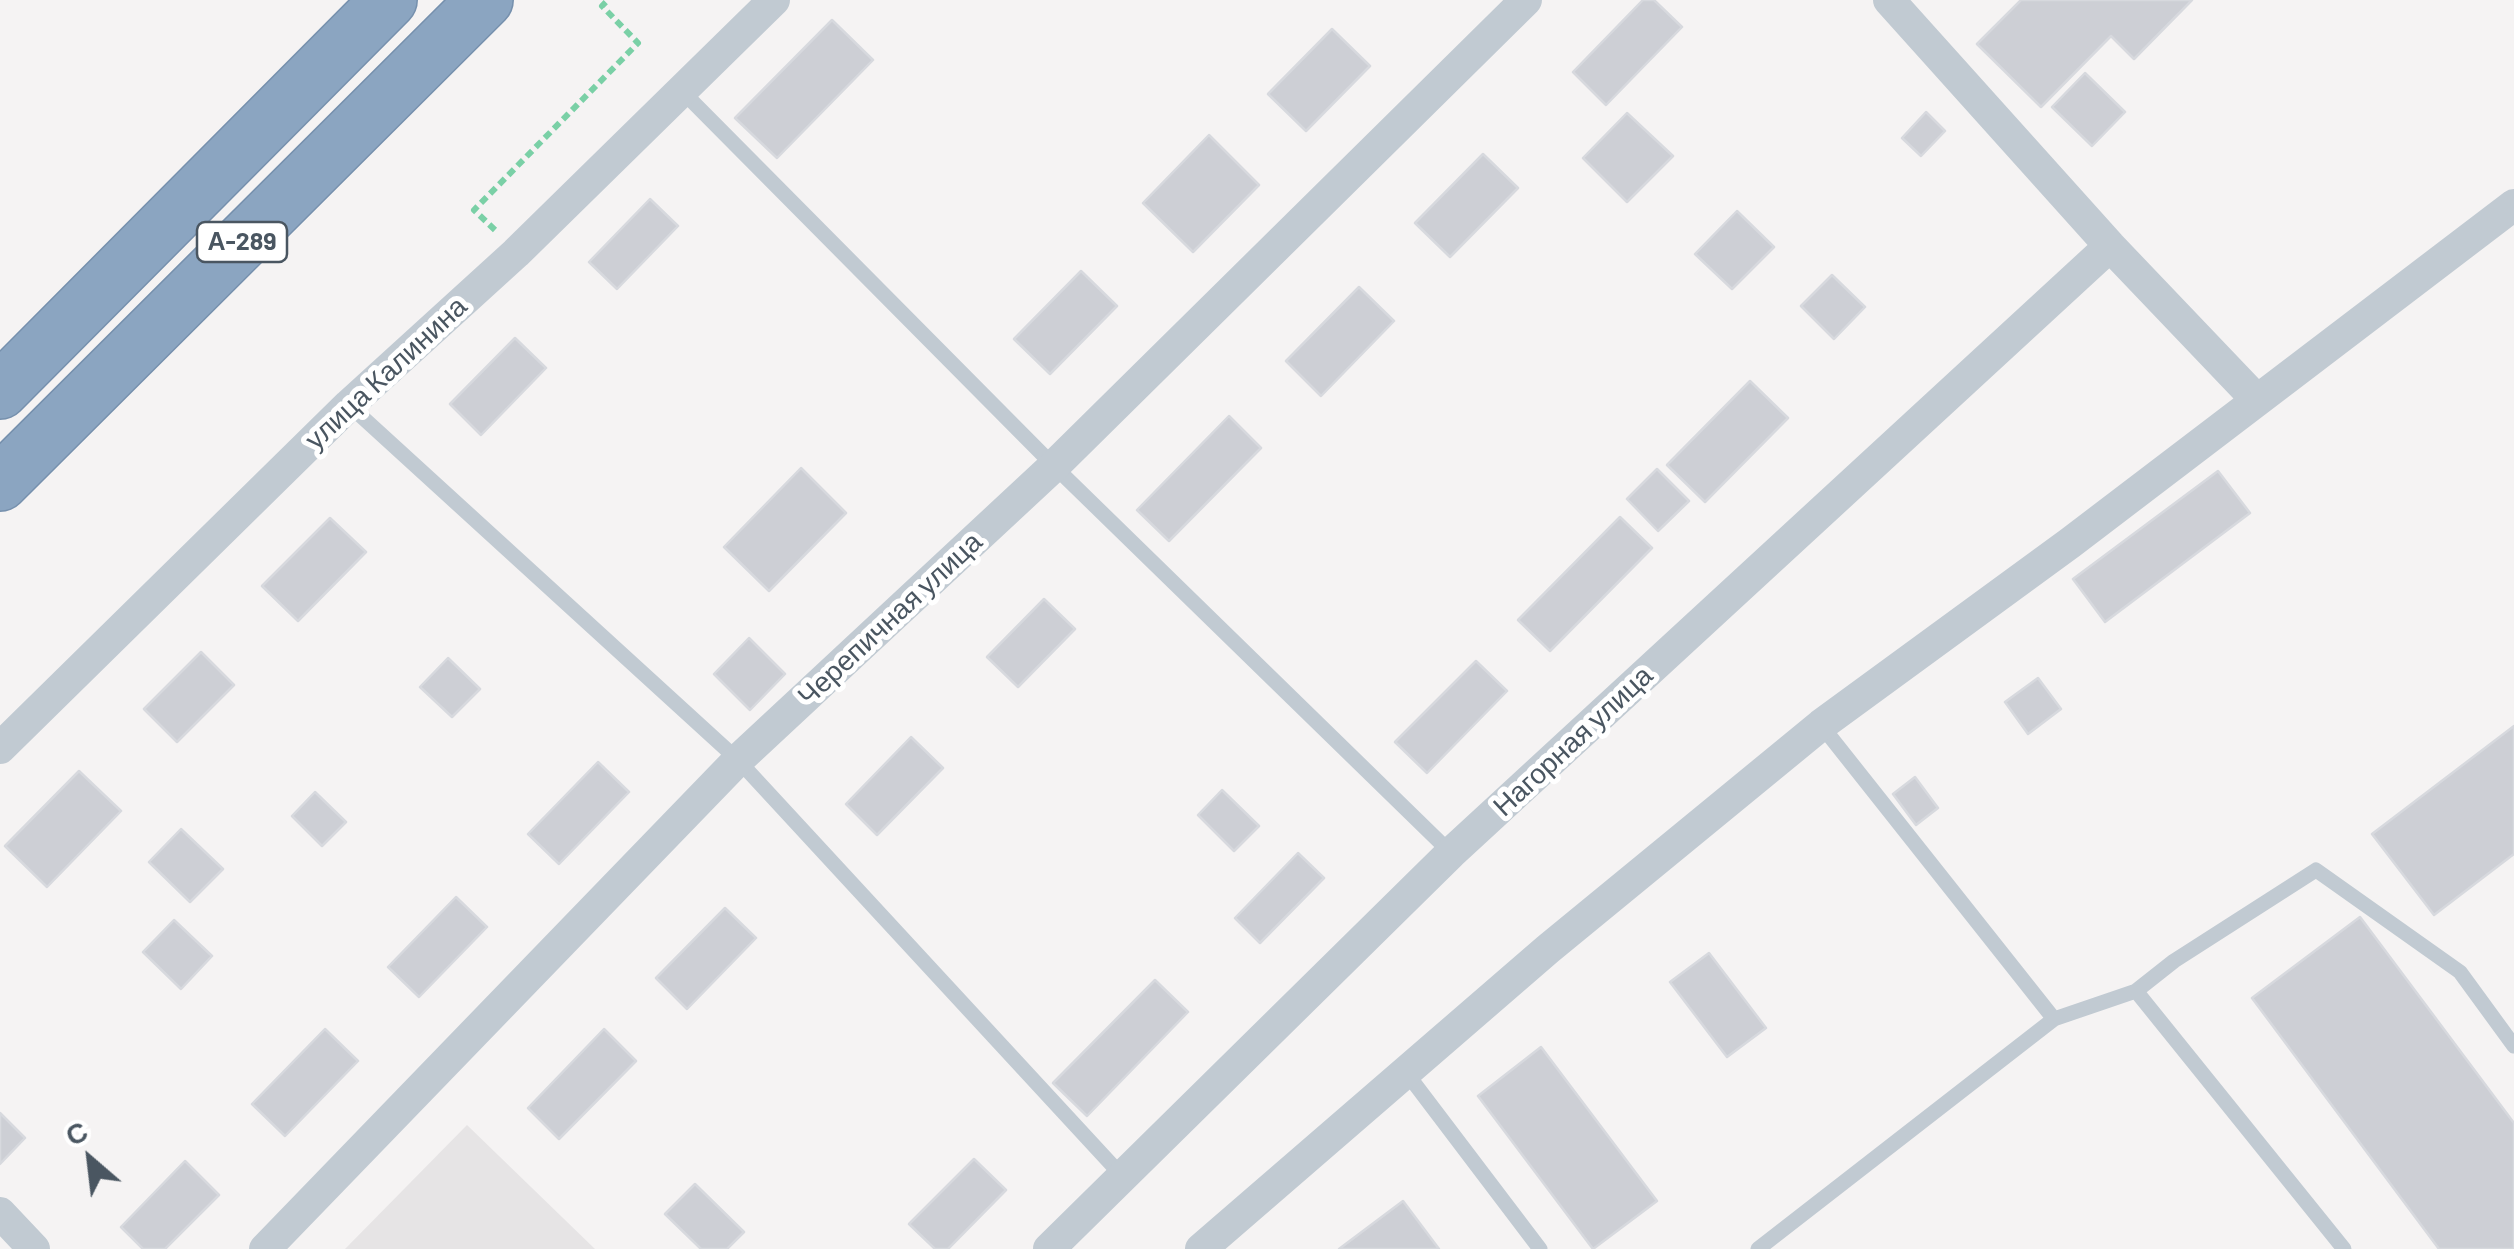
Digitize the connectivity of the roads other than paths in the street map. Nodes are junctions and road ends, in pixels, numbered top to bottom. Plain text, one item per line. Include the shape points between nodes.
1 (389, 0) edge
2 (485, 0) edge
3 (774, 0) edge
4 (1526, 0) edge
5 (1889, 0) edge
6 (682, 91) junction
7 (2514, 205) edge
8 (2110, 246) junction
9 (0, 391) edge
10 (2256, 399) junction
11 (349, 405) junction
12 (1054, 466) junction
13 (0, 483) edge
14 (1822, 725) junction
15 (0, 748) edge
16 (738, 760) junction
17 (1451, 853) junction
18 (2136, 991) junction
19 (2054, 1019) junction
20 (2514, 1046) edge
21 (1406, 1071) junction
22 (1124, 1178) junction
23 (0, 1213) edge
24 (34, 1249) edge
25 (265, 1249) edge
26 (1050, 1249) edge
27 (1201, 1249) edge
28 (1540, 1249) edge
29 (1758, 1249) edge
30 (2344, 1249) edge

1 - 9 highway, А-289
2 - 13 highway, А-289
3 - 6 street, улица Калинина
4 - 12 street, Черепичная улица
5 - 8 street
6 - 11 street, улица Калинина
6 - 12 lane
7 - 10 street
8 - 10 street
8 - 17 street, Нагорная улица
10 - 14 street
11 - 15 street, улица Калинина
11 - 16 lane
12 - 16 street, Черепичная улица
12 - 17 lane
14 - 19 lane
14 - 21 street
16 - 22 lane
16 - 25 street, Черепичная улица
17 - 22 street, Нагорная улица
18 - 19 lane
18 - 20 lane via 2316,870 2460,972
18 - 30 lane
19 - 29 lane
21 - 27 street
21 - 28 lane
22 - 26 street, Нагорная улица
23 - 24 street

